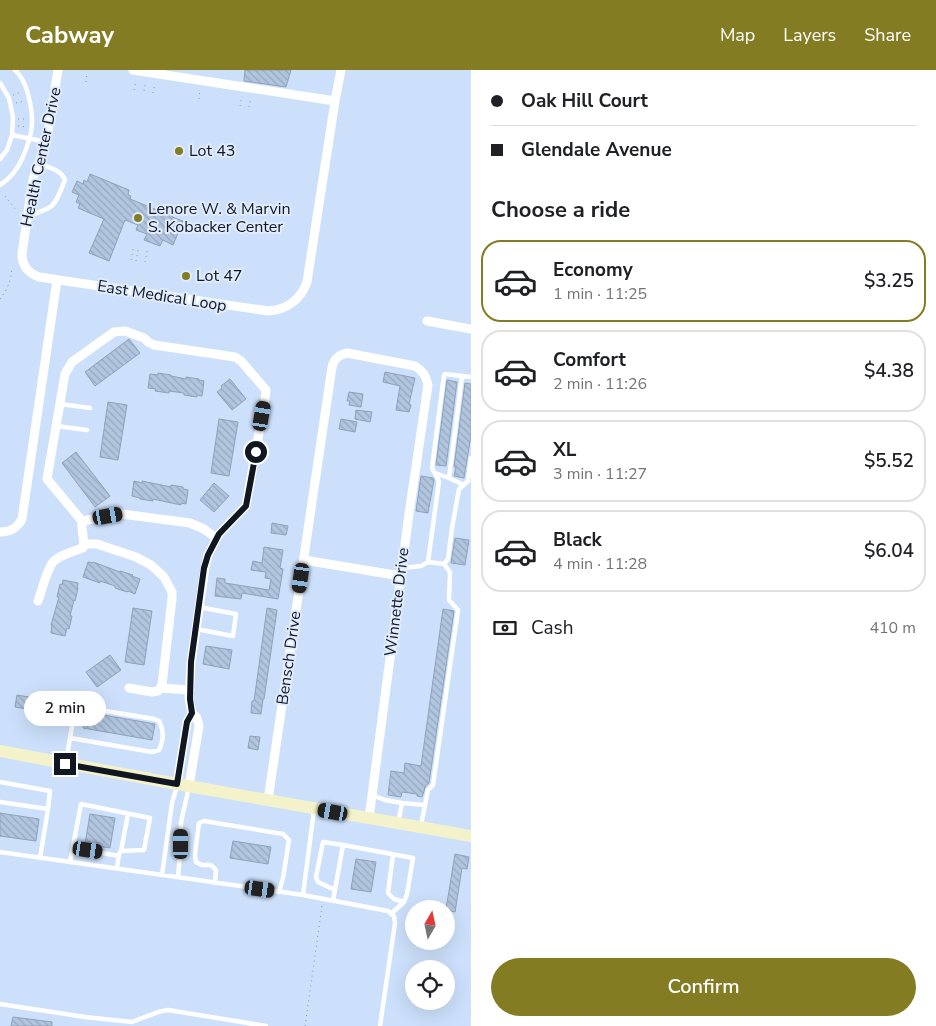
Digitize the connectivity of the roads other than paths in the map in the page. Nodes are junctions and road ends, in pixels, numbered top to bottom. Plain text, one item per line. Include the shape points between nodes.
1 (15, 70) edge
2 (58, 70) edge
3 (133, 70) edge
4 (341, 70) edge
5 (0, 83) edge
6 (335, 101) junction
7 (12, 135) junction
8 (31, 138) junction
9 (47, 142) junction
10 (0, 159) edge
11 (39, 164) junction
12 (0, 185) edge
13 (28, 216) junction
14 (57, 280) junction
15 (427, 321) dead end
16 (471, 329) edge
17 (332, 367) joint
18 (462, 376) junction
19 (471, 377) edge
20 (60, 404) junction
21 (90, 408) dead end
22 (56, 426) junction
23 (87, 430) dead end
24 (471, 458) edge
25 (435, 473) junction
26 (449, 478) junction
27 (464, 485) junction
28 (82, 521) junction
29 (0, 532) edge
30 (216, 538) junction
31 (84, 544) junction
32 (304, 560) junction
33 (428, 562) junction
34 (444, 564) junction
35 (401, 572) junction
36 (38, 600) dead end
37 (198, 607) junction
38 (195, 629) junction
39 (129, 688) dead end
40 (160, 688) junction
41 (190, 690) junction
42 (70, 738) junction
43 (0, 751) edge
44 (65, 764) junction
45 (0, 782) edge
46 (183, 785) junction
47 (372, 795) junction
48 (268, 800) junction
49 (0, 802) edge
50 (402, 802) junction
51 (425, 805) junction
52 (314, 808) junction
53 (48, 809) junction
54 (128, 814) junction
55 (369, 818) junction
56 (398, 823) junction
57 (420, 827) junction
58 (471, 836) edge
59 (343, 845) junction
60 (73, 848) junction
61 (0, 852) edge
62 (120, 853) junction
63 (392, 854) junction
64 (40, 858) junction
65 (70, 862) junction
66 (117, 868) junction
67 (162, 875) junction
68 (178, 877) junction
69 (215, 883) junction
70 (335, 890) junction
71 (279, 892) junction
72 (303, 895) junction
73 (333, 901) junction
74 (404, 902) junction
75 (392, 914) junction
76 (0, 1004) edge
77 (139, 1020) junction
78 (140, 1026) edge
79 (266, 1026) edge
80 (380, 1026) edge

1 - 8 lane via 32,109
2 - 9 street, Health Center Drive
3 - 6 street
4 - 6 street, East Medical Loop
5 - 7 lane via 9,98
6 - 14 street, East Medical Loop via 308,278 302,293 290,305 275,311 262,311
7 - 8 lane
7 - 10 lane
8 - 9 lane
8 - 12 lane via 16,171
9 - 11 street, Health Center Drive
11 - 13 street, Health Center Drive
11 - 13 lane via 62,174 65,180 56,202 48,210
13 - 14 street, Health Center Drive via 23,264 33,275
14 - 29 street via 22,519 13,530
15 - 16 street
17 - 32 street, Bensch Drive
17 - 35 street, Winnette Drive via 336,359 346,353 415,366 427,380
18 - 19 lane
18 - 25 lane via 444,375 432,468
18 - 26 lane
20 - 21 lane
20 - 22 street
20 - 30 street via 65,374 72,362 114,332 124,331 154,345 235,356 241,361 266,390 265,399 246,506
22 - 23 lane
22 - 28 street via 47,479
24 - 27 lane via 468,481
25 - 26 lane
25 - 33 lane via 439,481
26 - 27 lane
27 - 34 lane via 459,489 448,559
28 - 30 street via 122,514 141,516 190,523
28 - 31 street
30 - 37 street via 206,562
31 - 36 street via 83,548 54,561
31 - 40 street via 96,544 136,557 151,564 168,582 172,599
32 - 35 street
32 - 48 street, Bensch Drive
33 - 34 lane
33 - 35 lane
34 - 51 lane via 450,572 449,600 458,610 433,785 428,790
35 - 47 street, Winnette Drive
37 - 38 street
37 - 38 lane via 236,614 233,636
38 - 41 street
39 - 40 street via 152,692
40 - 41 street
41 - 46 street via 192,713 198,718 199,726
42 - 42 lane via 76,706 154,719 159,721 163,732 159,750 152,752
42 - 44 lane
43 - 44 main road
44 - 46 main road
45 - 53 lane via 50,791
46 - 48 main road
46 - 67 lane via 172,803
46 - 68 lane
47 - 50 lane
47 - 55 street, Winnette Drive
48 - 52 main road
49 - 53 lane
50 - 51 lane
50 - 56 lane
51 - 57 lane
52 - 55 main road
52 - 72 lane
53 - 64 lane
54 - 60 lane via 81,804
54 - 62 lane
54 - 62 lane via 150,818 144,850
55 - 56 main road
56 - 57 main road
57 - 58 main road
59 - 63 lane
59 - 70 lane
59 - 70 lane via 323,842 316,877 318,882
60 - 62 lane
60 - 65 lane
61 - 64 lane
62 - 66 lane
63 - 74 lane via 388,893
63 - 74 lane via 413,858
64 - 65 lane
65 - 66 lane
66 - 67 lane
67 - 68 lane
68 - 69 lane
69 - 71 lane
69 - 71 lane via 216,870 211,865 196,862 199,823 204,821 283,834 288,840
70 - 73 lane
71 - 72 lane
72 - 73 lane
73 - 75 lane
74 - 75 lane
75 - 80 lane via 395,923
76 - 77 lane via 125,1022
77 - 78 lane
77 - 79 lane via 168,1010

